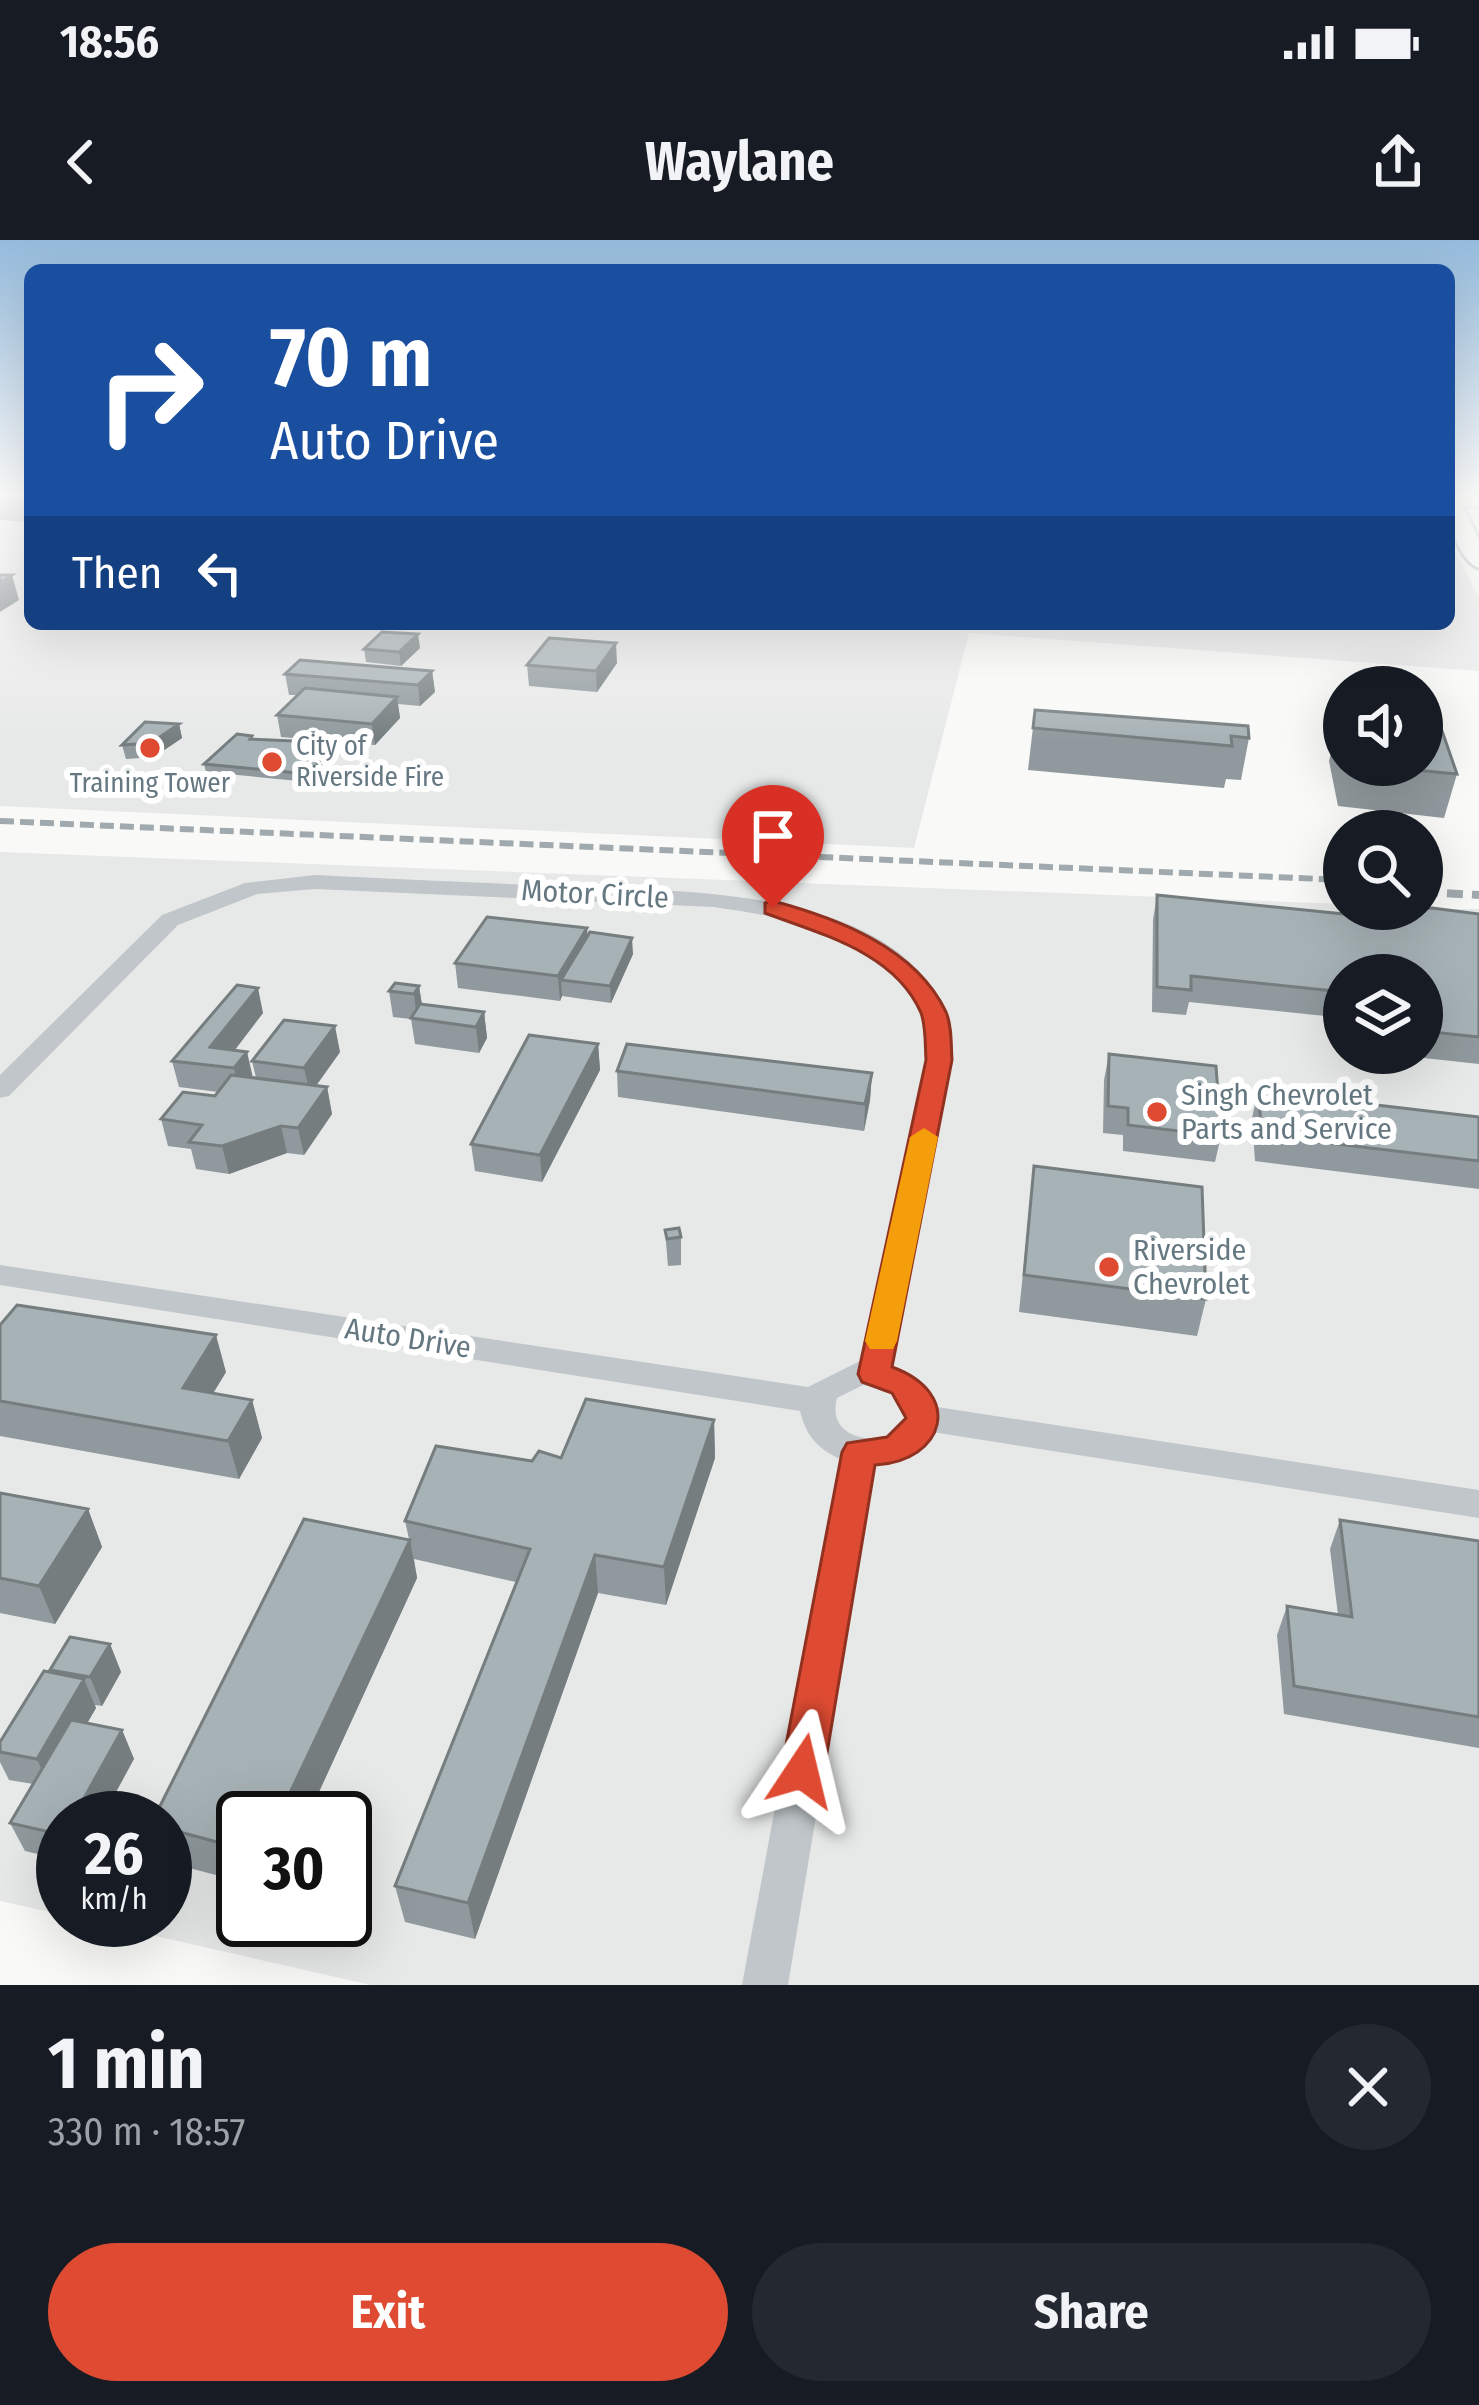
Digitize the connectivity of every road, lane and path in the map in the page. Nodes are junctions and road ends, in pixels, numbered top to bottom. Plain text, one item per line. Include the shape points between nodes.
1 (0, 1090) edge
2 (0, 1275) edge
3 (874, 1374) junction
4 (817, 1401) junction
5 (923, 1418) junction
6 (859, 1452) junction
7 (1479, 1504) edge
8 (765, 1985) edge

1 - 3 street, Motor Circle via 170,920 253,888 315,882 773,908 867,944 910,977 935,1015 939,1060
2 - 4 street, Auto Drive
3 - 4 street via 844,1376
3 - 5 street via 904,1384
4 - 6 street via 829,1438
5 - 6 street via 895,1450
5 - 7 street
6 - 8 street

